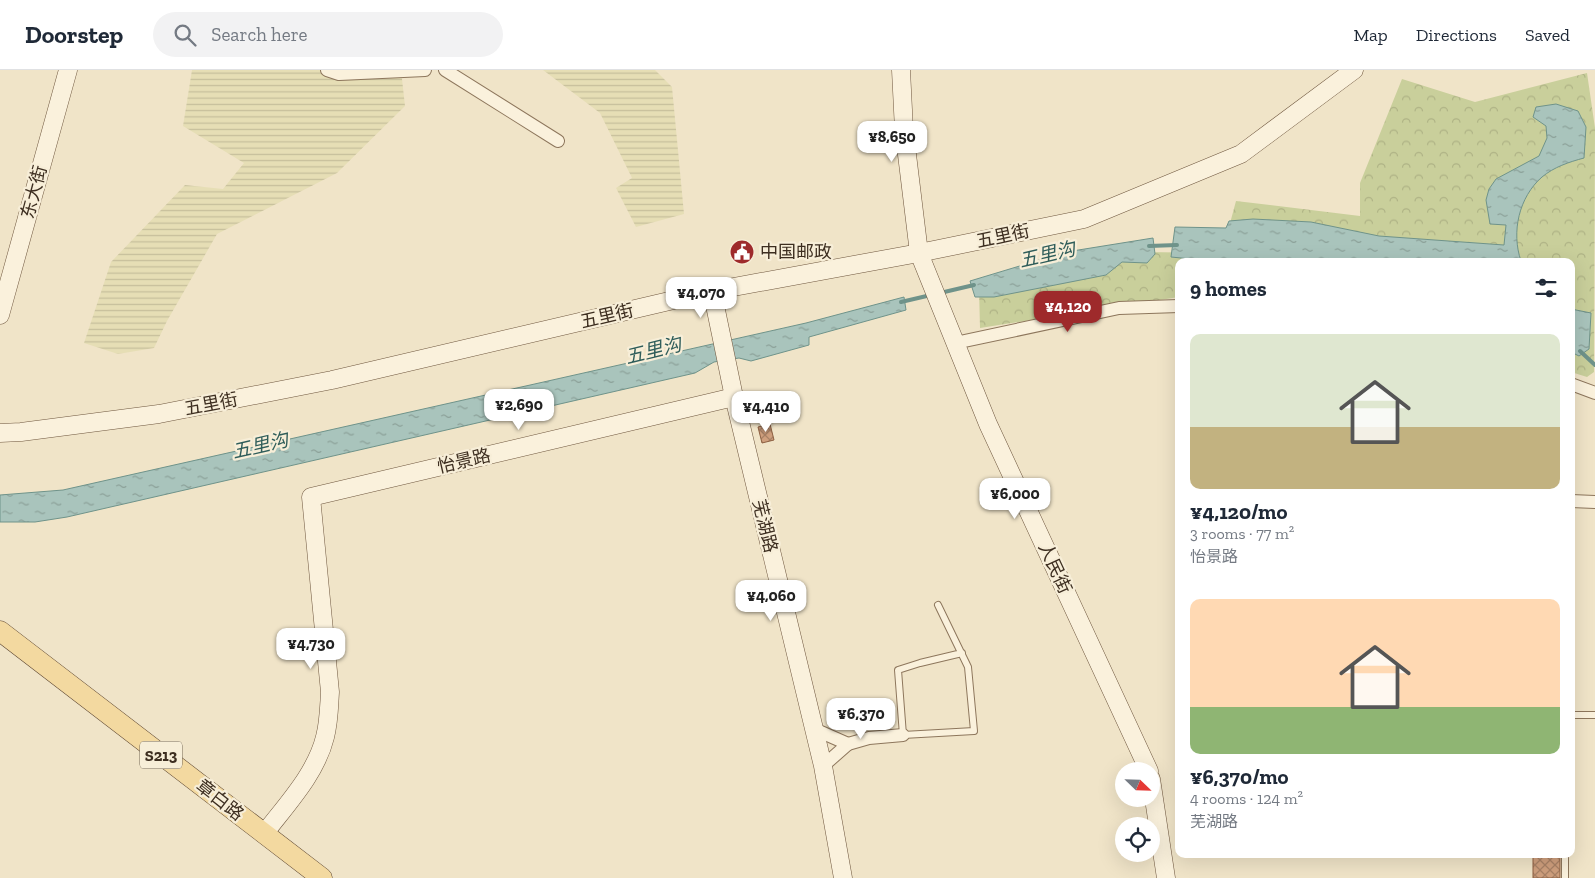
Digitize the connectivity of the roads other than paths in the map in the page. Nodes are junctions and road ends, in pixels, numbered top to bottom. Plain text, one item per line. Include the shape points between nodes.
1 (68, 70) edge
2 (327, 70) edge
3 (424, 70) edge
4 (445, 70) edge
5 (901, 70) edge
6 (1354, 70) edge
7 (558, 141) dead end
8 (918, 253) junction
9 (712, 291) junction
10 (1175, 306) edge
11 (0, 315) edge
12 (955, 343) junction
13 (1575, 386) edge
14 (1595, 393) edge
15 (734, 397) junction
16 (0, 432) edge
17 (1575, 501) edge
18 (1595, 502) edge
19 (938, 605) dead end
20 (0, 631) edge
21 (962, 654) junction
22 (1575, 715) edge
23 (1595, 715) edge
24 (814, 730) junction
25 (903, 735) junction
26 (848, 744) junction
27 (1145, 762) edge
28 (823, 766) junction
29 (1155, 808) edge
30 (264, 834) junction
31 (1565, 858) edge
32 (322, 878) edge
33 (844, 878) edge
34 (1166, 878) edge
35 (1564, 878) edge

1 - 11 street, 东大街
2 - 3 street via 339,74
4 - 7 street
5 - 8 street, 人民街 via 904,130
6 - 8 street, 五里街 via 1240,154 1084,219
8 - 9 street, 五里街
8 - 12 street, 人民街
9 - 15 street, 芜湖路
9 - 16 street, 五里街 via 332,380 159,414
10 - 12 street via 1119,308
12 - 27 street, 人民街 via 988,424
13 - 14 street
15 - 24 street, 芜湖路
15 - 30 street, 怡景路 via 311,497 330,692 329,721 312,767
17 - 18 street
19 - 21 lane
20 - 30 main road, 章白路 / S213
21 - 25 lane via 898,670
21 - 25 lane via 968,667 974,730
22 - 23 lane
24 - 26 street
24 - 28 street, 芜湖路
25 - 26 street via 869,738
26 - 28 street
28 - 33 street, 芜湖路
29 - 34 street
30 - 32 main road, 章白路 / S213
31 - 35 lane

